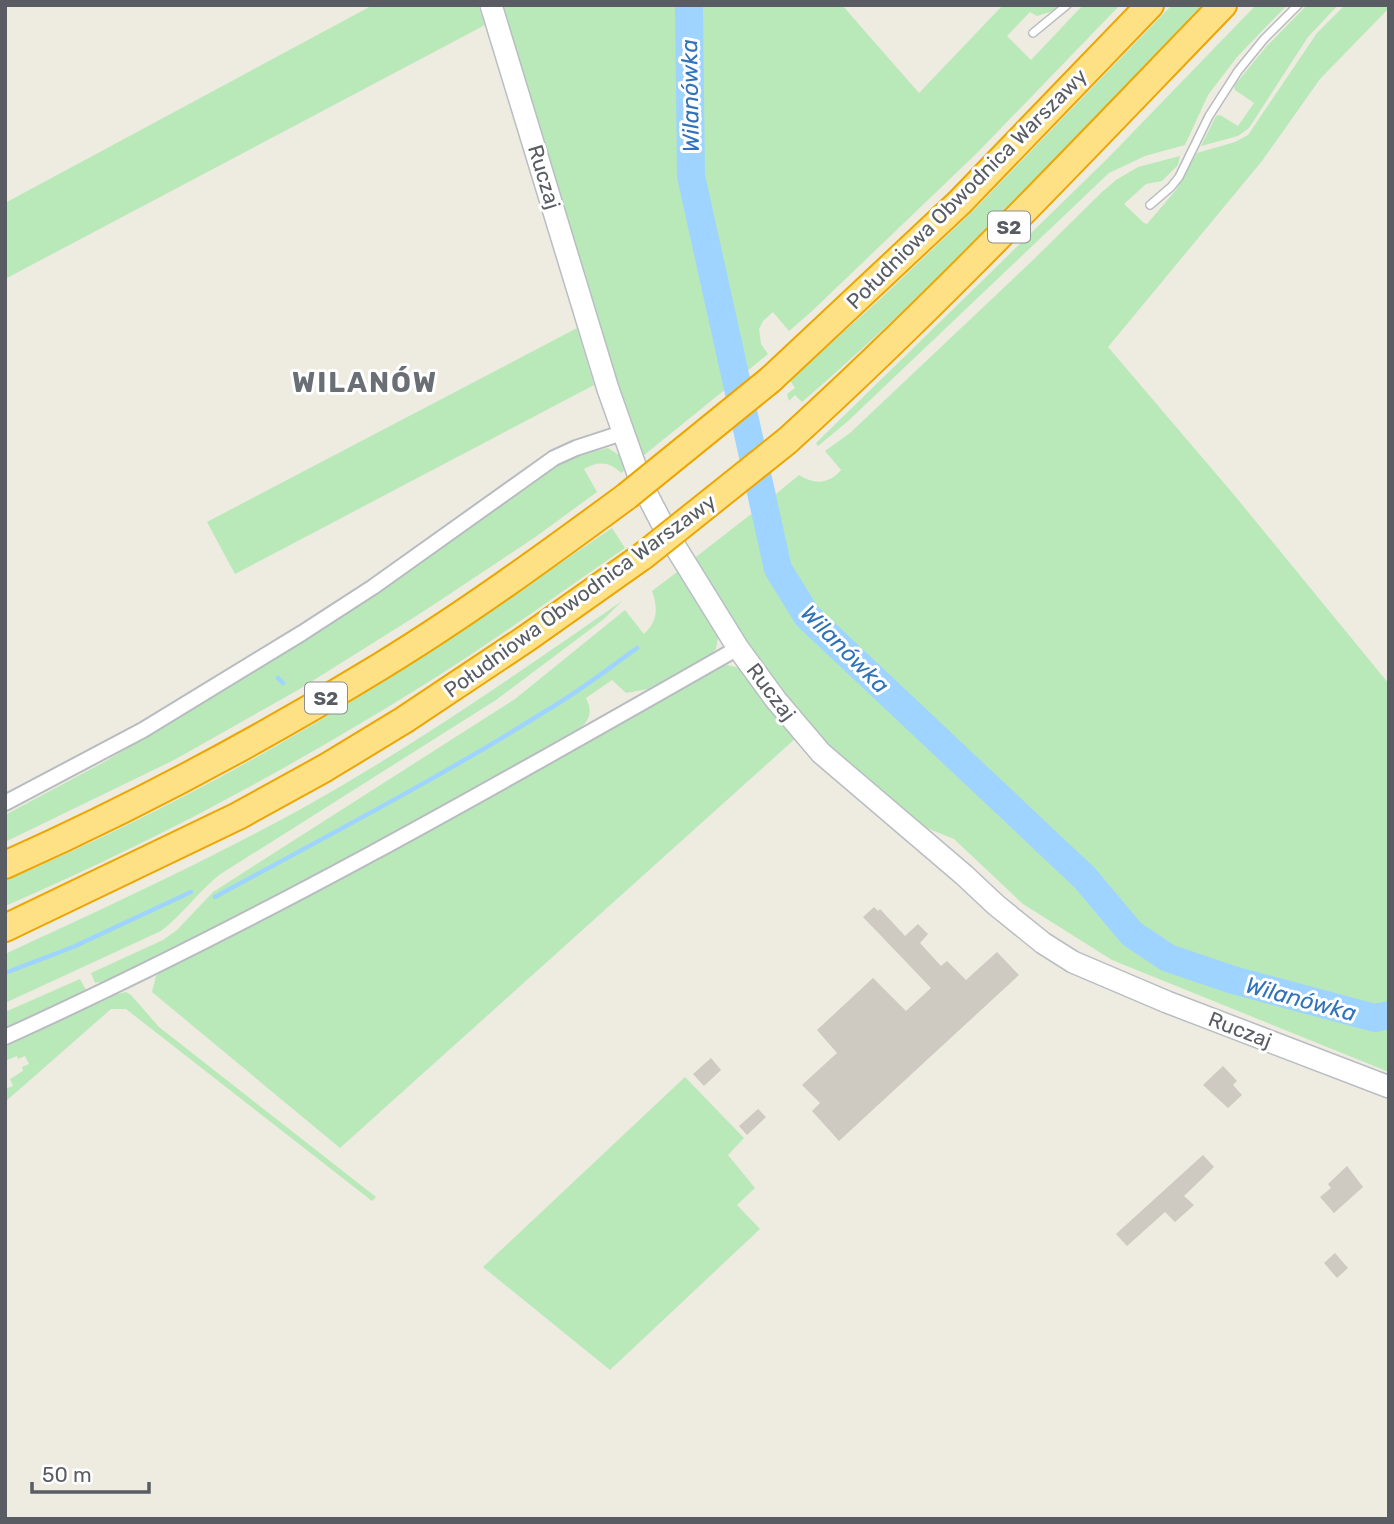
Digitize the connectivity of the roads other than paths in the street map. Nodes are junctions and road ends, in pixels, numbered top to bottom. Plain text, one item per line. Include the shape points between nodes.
1 (491, 5) edge
2 (1068, 5) edge
3 (1150, 5) edge
4 (1223, 5) edge
5 (1298, 5) edge
6 (1033, 33) dead end
7 (1150, 205) dead end
8 (622, 433) junction
9 (738, 648) junction
10 (5, 803) edge
11 (5, 865) edge
12 (5, 928) edge
13 (5, 1037) edge
14 (1389, 1087) edge

1 - 8 street, Ruczaj
2 - 6 lane
3 - 11 highway, Południowa Obwodnica Warszawy / S2, bridge via 960,202 770,380 626,496 383,666 169,787
4 - 12 highway, Południowa Obwodnica Warszawy / S2, bridge via 862,373 787,441 643,556 505,653 325,768 238,816
5 - 7 lane via 1238,71 1179,177
8 - 9 street, Ruczaj via 668,535
8 - 10 street via 554,458 302,633 143,730
9 - 13 street via 265,911
9 - 14 street, Ruczaj via 821,754 1044,943 1073,962 1167,1002

